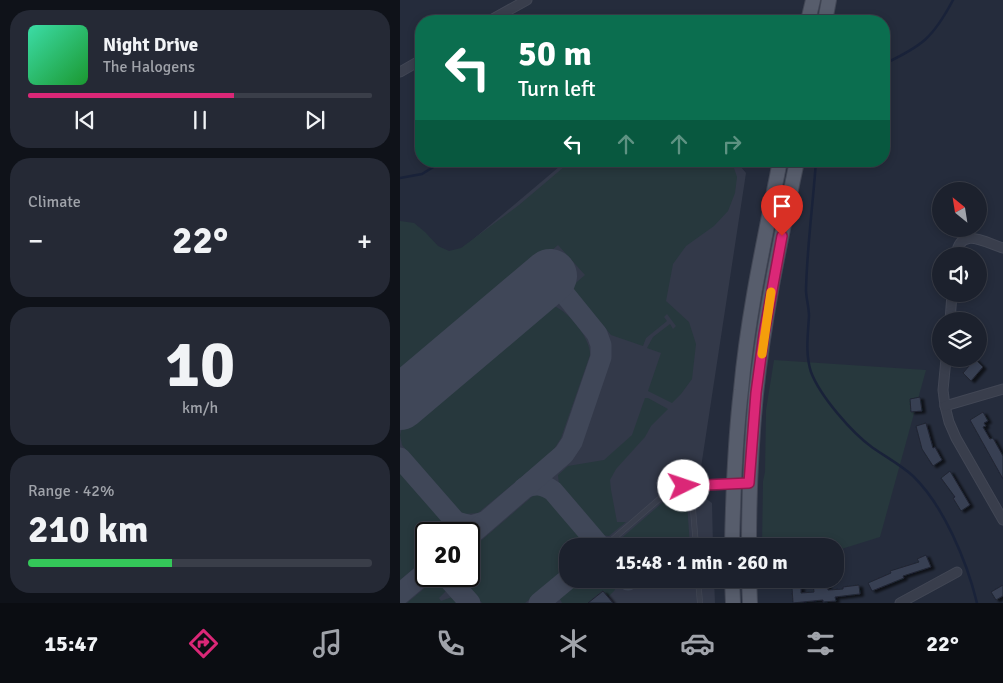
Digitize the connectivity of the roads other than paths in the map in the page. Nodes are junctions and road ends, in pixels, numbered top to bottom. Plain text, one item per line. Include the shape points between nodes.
1 (527, 0) edge
2 (812, 0) edge
3 (829, 0) edge
4 (501, 15) edge
5 (809, 15) edge
6 (826, 15) edge
7 (415, 63) edge
8 (400, 72) edge
9 (779, 167) edge
10 (795, 167) edge
11 (957, 247) edge
12 (1003, 248) edge
13 (945, 367) edge
14 (1003, 388) edge
15 (945, 406) junction
16 (749, 483) junction
17 (733, 484) junction
18 (691, 485) junction
19 (1003, 520) edge
20 (614, 538) edge
21 (695, 538) edge
22 (732, 538) edge
23 (749, 538) edge
24 (957, 572) dead end
25 (699, 588) edge
26 (732, 588) edge
27 (749, 588) edge
28 (917, 599) edge
29 (700, 603) edge
30 (733, 603) edge
31 (750, 603) edge
32 (900, 603) edge

1 - 4 street
2 - 5 main road
3 - 6 main road
7 - 8 street
9 - 17 main road via 749,330
10 - 16 main road via 764,334
11 - 12 street via 968,238
13 - 15 street
14 - 15 street
15 - 19 street via 956,438
16 - 17 lane
16 - 23 main road
17 - 18 lane
17 - 22 main road
18 - 20 lane via 665,494
18 - 21 lane
24 - 28 street
25 - 29 lane
26 - 30 main road
27 - 31 main road
28 - 32 street

